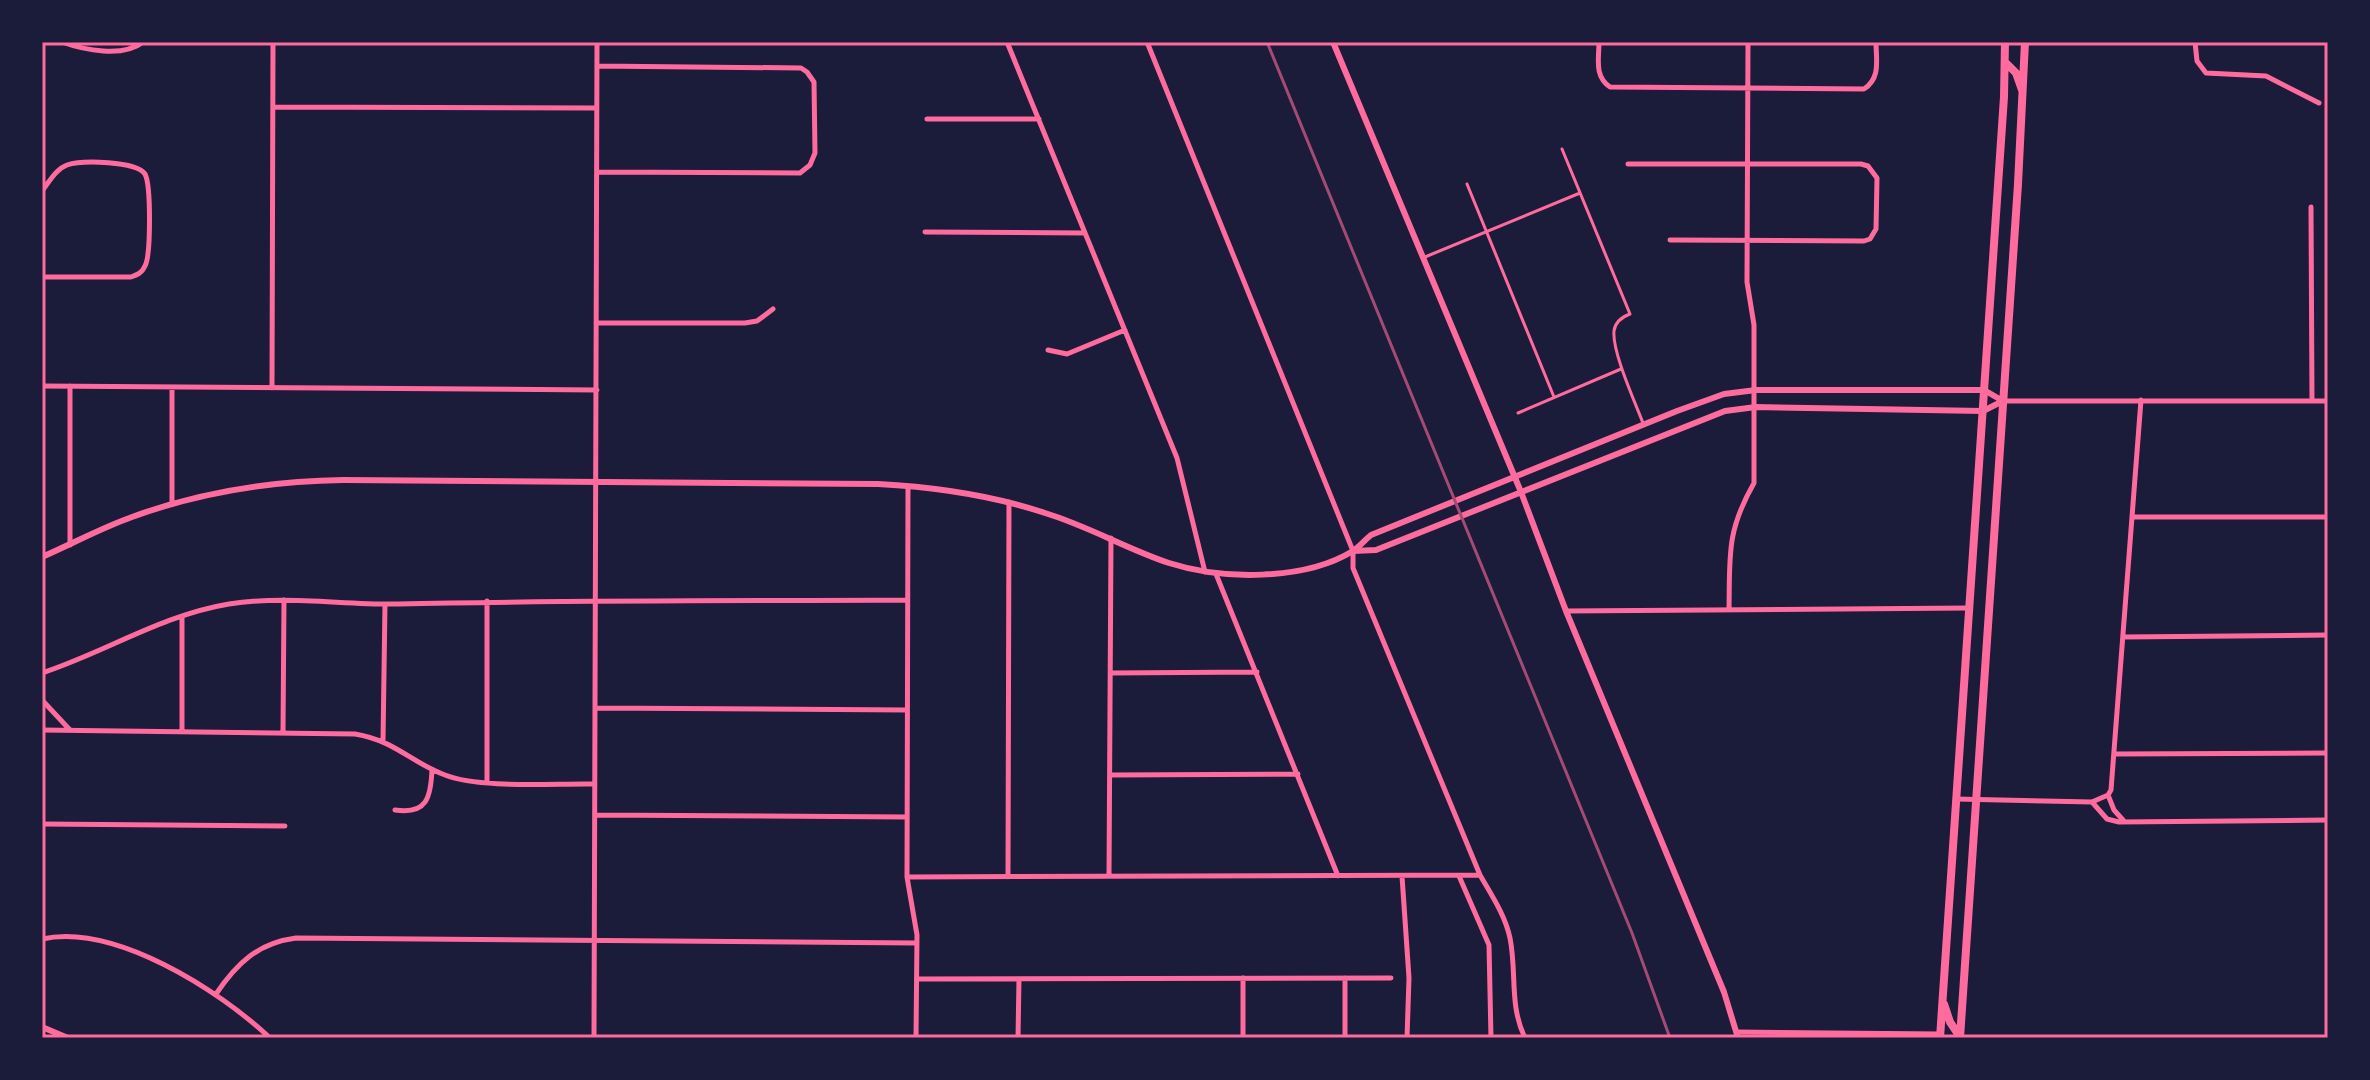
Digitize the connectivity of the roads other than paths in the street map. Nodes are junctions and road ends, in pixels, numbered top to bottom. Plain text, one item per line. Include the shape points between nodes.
1 (62, 42) edge
2 (143, 42) edge
3 (273, 42) edge
4 (597, 42) edge
5 (1007, 42) edge
6 (1147, 42) edge
7 (1333, 42) edge
8 (1599, 42) edge
9 (1748, 42) edge
10 (1876, 42) edge
11 (2005, 42) edge
12 (2025, 42) edge
13 (2195, 42) edge
14 (2006, 63) junction
15 (597, 66) junction
16 (1748, 89) junction
17 (2023, 95) junction
18 (2319, 103) dead end
19 (273, 107) junction
20 (597, 108) junction
21 (927, 119) dead end
22 (1039, 119) junction
23 (1562, 149) dead end
24 (1628, 164) dead end
25 (1748, 165) junction
26 (597, 172) junction
27 (1467, 184) dead end
28 (42, 191) edge
29 (1580, 193) junction
30 (2311, 207) dead end
31 (1486, 231) junction
32 (925, 232) dead end
33 (1085, 233) junction
34 (1749, 239) junction
35 (1670, 240) dead end
36 (1421, 258) junction
37 (42, 277) edge
38 (773, 309) dead end
39 (596, 323) junction
40 (1125, 330) junction
41 (1048, 350) dead end
42 (1622, 370) junction
43 (42, 386) edge
44 (70, 386) junction
45 (172, 387) junction
46 (272, 388) junction
47 (597, 390) junction
48 (1756, 390) junction
49 (1984, 390) junction
50 (1554, 397) junction
51 (2141, 400) junction
52 (2003, 401) junction
53 (2312, 401) junction
54 (2328, 401) edge
55 (1756, 407) junction
56 (1983, 411) junction
57 (1518, 413) dead end
58 (1643, 425) junction
59 (1514, 477) junction
60 (597, 482) junction
61 (908, 486) junction
62 (1521, 492) junction
63 (1009, 502) junction
64 (172, 504) junction
65 (2132, 517) junction
66 (2328, 517) edge
67 (1111, 538) junction
68 (70, 545) junction
69 (1353, 551) junction
70 (42, 557) edge
71 (1206, 572) junction
72 (1216, 574) junction
73 (284, 600) junction
74 (907, 600) junction
75 (487, 601) junction
76 (595, 601) junction
77 (385, 604) junction
78 (1969, 608) junction
79 (1729, 610) junction
80 (1566, 611) junction
81 (182, 617) junction
82 (2328, 635) edge
83 (2123, 637) junction
84 (1257, 672) junction
85 (42, 673) edge
86 (1111, 673) junction
87 (42, 700) edge
88 (595, 708) junction
89 (907, 710) junction
90 (42, 730) edge
91 (70, 731) junction
92 (182, 731) junction
93 (283, 732) junction
94 (383, 741) junction
95 (2328, 753) edge
96 (2115, 754) junction
97 (432, 769) junction
98 (1298, 774) junction
99 (1111, 775) junction
100 (487, 783) junction
101 (595, 784) junction
102 (2108, 795) junction
103 (1956, 799) junction
104 (1976, 799) junction
105 (2092, 802) junction
106 (395, 810) dead end
107 (595, 815) junction
108 (907, 817) junction
109 (2328, 820) edge
110 (2128, 822) junction
111 (42, 824) edge
112 (285, 826) dead end
113 (1480, 873) junction
114 (1109, 876) junction
115 (1338, 876) junction
116 (1402, 876) junction
117 (1459, 876) junction
118 (907, 877) junction
119 (1008, 877) junction
120 (42, 939) edge
121 (594, 941) junction
122 (917, 943) junction
123 (1243, 978) junction
124 (1345, 978) junction
125 (1391, 978) dead end
126 (917, 979) junction
127 (1019, 979) junction
128 (216, 994) junction
129 (1942, 1000) junction
130 (42, 1027) edge
131 (1901, 1034) junction
132 (1737, 1035) edge
133 (1941, 1037) edge
134 (68, 1038) edge
135 (270, 1038) edge
136 (594, 1038) edge
137 (916, 1038) edge
138 (1018, 1038) edge
139 (1243, 1038) edge
140 (1345, 1038) edge
141 (1407, 1038) edge
142 (1491, 1038) edge
143 (1525, 1038) edge
144 (1911, 1038) edge
145 (1960, 1038) edge

1 - 2 street via 87,50 128,50
3 - 19 street
4 - 15 street
5 - 22 street
6 - 69 street
7 - 36 street
8 - 16 street via 1598,73 1610,87
9 - 16 street
10 - 16 street via 1876,75 1864,89
11 - 14 main road
12 - 17 main road
13 - 18 street via 2197,61 2206,73 2266,76
14 - 17 main road via 2016,73
14 - 49 main road
15 - 20 street
15 - 26 street via 801,68 814,82 815,153 800,173
16 - 25 street
17 - 52 main road
19 - 20 street
19 - 46 street
20 - 26 street
21 - 22 street
22 - 33 street
23 - 29 lane
24 - 25 street
25 - 34 street
25 - 34 street via 1861,164 1877,178 1876,229 1870,239
26 - 39 street
27 - 31 lane
28 - 37 street via 61,168 74,164 133,165 144,173 148,186 148,256 142,271 131,277
29 - 31 lane
29 - 42 lane via 1630,314 1618,321 1614,332
30 - 53 street
31 - 36 lane
31 - 50 lane
32 - 33 street
33 - 40 street
34 - 35 street
34 - 48 street
36 - 59 street
38 - 39 street via 745,323
39 - 47 street
40 - 41 street via 1067,354
40 - 71 street via 1179,462
42 - 50 lane
42 - 58 lane
43 - 44 street
44 - 45 street
44 - 68 street
45 - 46 street
45 - 64 street
46 - 47 street
47 - 60 street
48 - 49 street
48 - 55 street
48 - 58 street via 1708,398
49 - 52 street
49 - 56 main road
50 - 57 lane
51 - 52 street
51 - 53 street
51 - 65 street
52 - 56 street
52 - 104 main road
53 - 54 street
55 - 56 street
55 - 62 street via 1709,416
55 - 79 street via 1754,483 1730,542
56 - 78 main road
58 - 59 street
59 - 62 street
59 - 69 street via 1371,535
60 - 61 street
60 - 64 street via 287,482
60 - 76 street
61 - 63 street
61 - 74 street
62 - 69 street via 1376,550
62 - 80 street
63 - 67 street
63 - 119 street
64 - 68 street
65 - 66 street
65 - 83 street
67 - 71 street via 1167,563
67 - 86 street
68 - 70 street
69 - 72 street via 1275,574
69 - 113 street via 1353,568
71 - 72 street
72 - 84 street
73 - 77 street
73 - 81 street via 230,604
73 - 93 street
74 - 76 street
74 - 89 street
75 - 76 street
75 - 77 street
75 - 100 street
76 - 88 street
77 - 94 street
78 - 79 street
78 - 103 main road
79 - 80 street
80 - 132 street via 1724,992
81 - 85 street
81 - 92 street
82 - 83 street
83 - 96 street
84 - 86 street
84 - 98 street
86 - 99 street
87 - 91 street
88 - 89 street
88 - 101 street
89 - 108 street
90 - 91 street
91 - 92 street
92 - 93 street
93 - 94 street via 342,733
94 - 97 street
95 - 96 street
96 - 102 street
97 - 100 street via 458,780
97 - 106 street via 428,799 420,808
98 - 99 street
98 - 115 street
99 - 114 street
100 - 101 street
101 - 107 street
102 - 105 street
102 - 110 street via 2121,820
103 - 104 street
103 - 129 main road
104 - 105 street
104 - 145 main road
105 - 110 street via 2107,819
107 - 108 street
107 - 121 street
108 - 118 street
109 - 110 street
111 - 112 street
113 - 117 street
113 - 143 street via 1506,924 1513,1000
114 - 115 street
114 - 119 street
115 - 116 street
116 - 117 street
116 - 141 street
117 - 142 street via 1489,945
118 - 119 street
118 - 122 street
120 - 128 street via 97,939 168,967
121 - 122 street
121 - 128 street via 282,940 246,957
121 - 136 street
122 - 126 street
123 - 124 street
123 - 127 street
123 - 139 street
124 - 125 street
124 - 140 street
126 - 127 street
126 - 137 street
127 - 138 street
128 - 135 street
129 - 133 main road
129 - 145 main road
130 - 134 street
131 - 132 street
131 - 133 street
131 - 144 street

